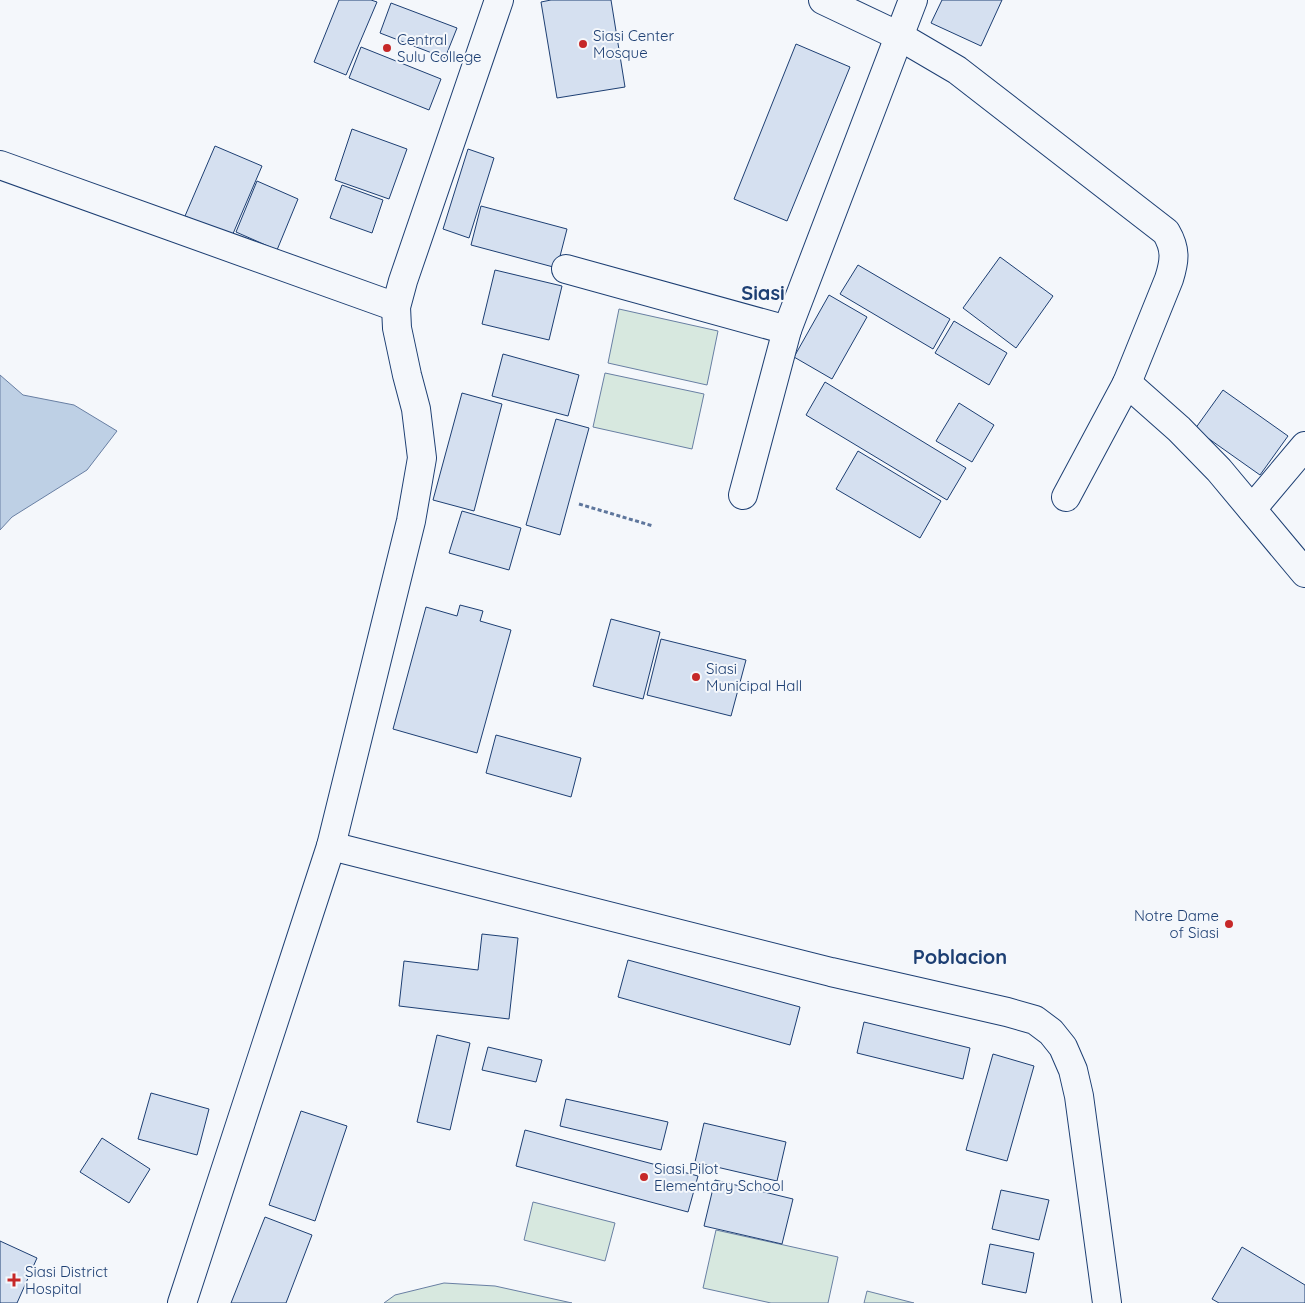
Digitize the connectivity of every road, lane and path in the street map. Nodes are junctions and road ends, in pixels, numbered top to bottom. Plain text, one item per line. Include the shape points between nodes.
1 (499, 0) edge
2 (823, 0) edge
3 (913, 0) edge
4 (899, 36) junction
5 (0, 165) edge
6 (566, 269) dead end
7 (396, 307) junction
8 (787, 330) junction
9 (1127, 383) junction
10 (1305, 446) edge
11 (743, 494) dead end
12 (1066, 497) dead end
13 (579, 504) dead end
14 (1252, 509) junction
15 (653, 526) dead end
16 (1305, 572) edge
17 (331, 846) junction
18 (182, 1303) edge
19 (1107, 1303) edge

1 - 7 street
2 - 4 street
3 - 4 street
4 - 8 street
4 - 9 street via 957,70 1166,232 1171,241 1174,263 1170,279
5 - 7 street
6 - 8 street
7 - 17 street via 397,328 416,409 422,458 411,521
8 - 11 street
9 - 12 street
9 - 14 street via 1179,429
10 - 14 street
13 - 15 path
14 - 16 street
17 - 18 street
17 - 19 street via 1035,1020 1063,1047 1074,1070

